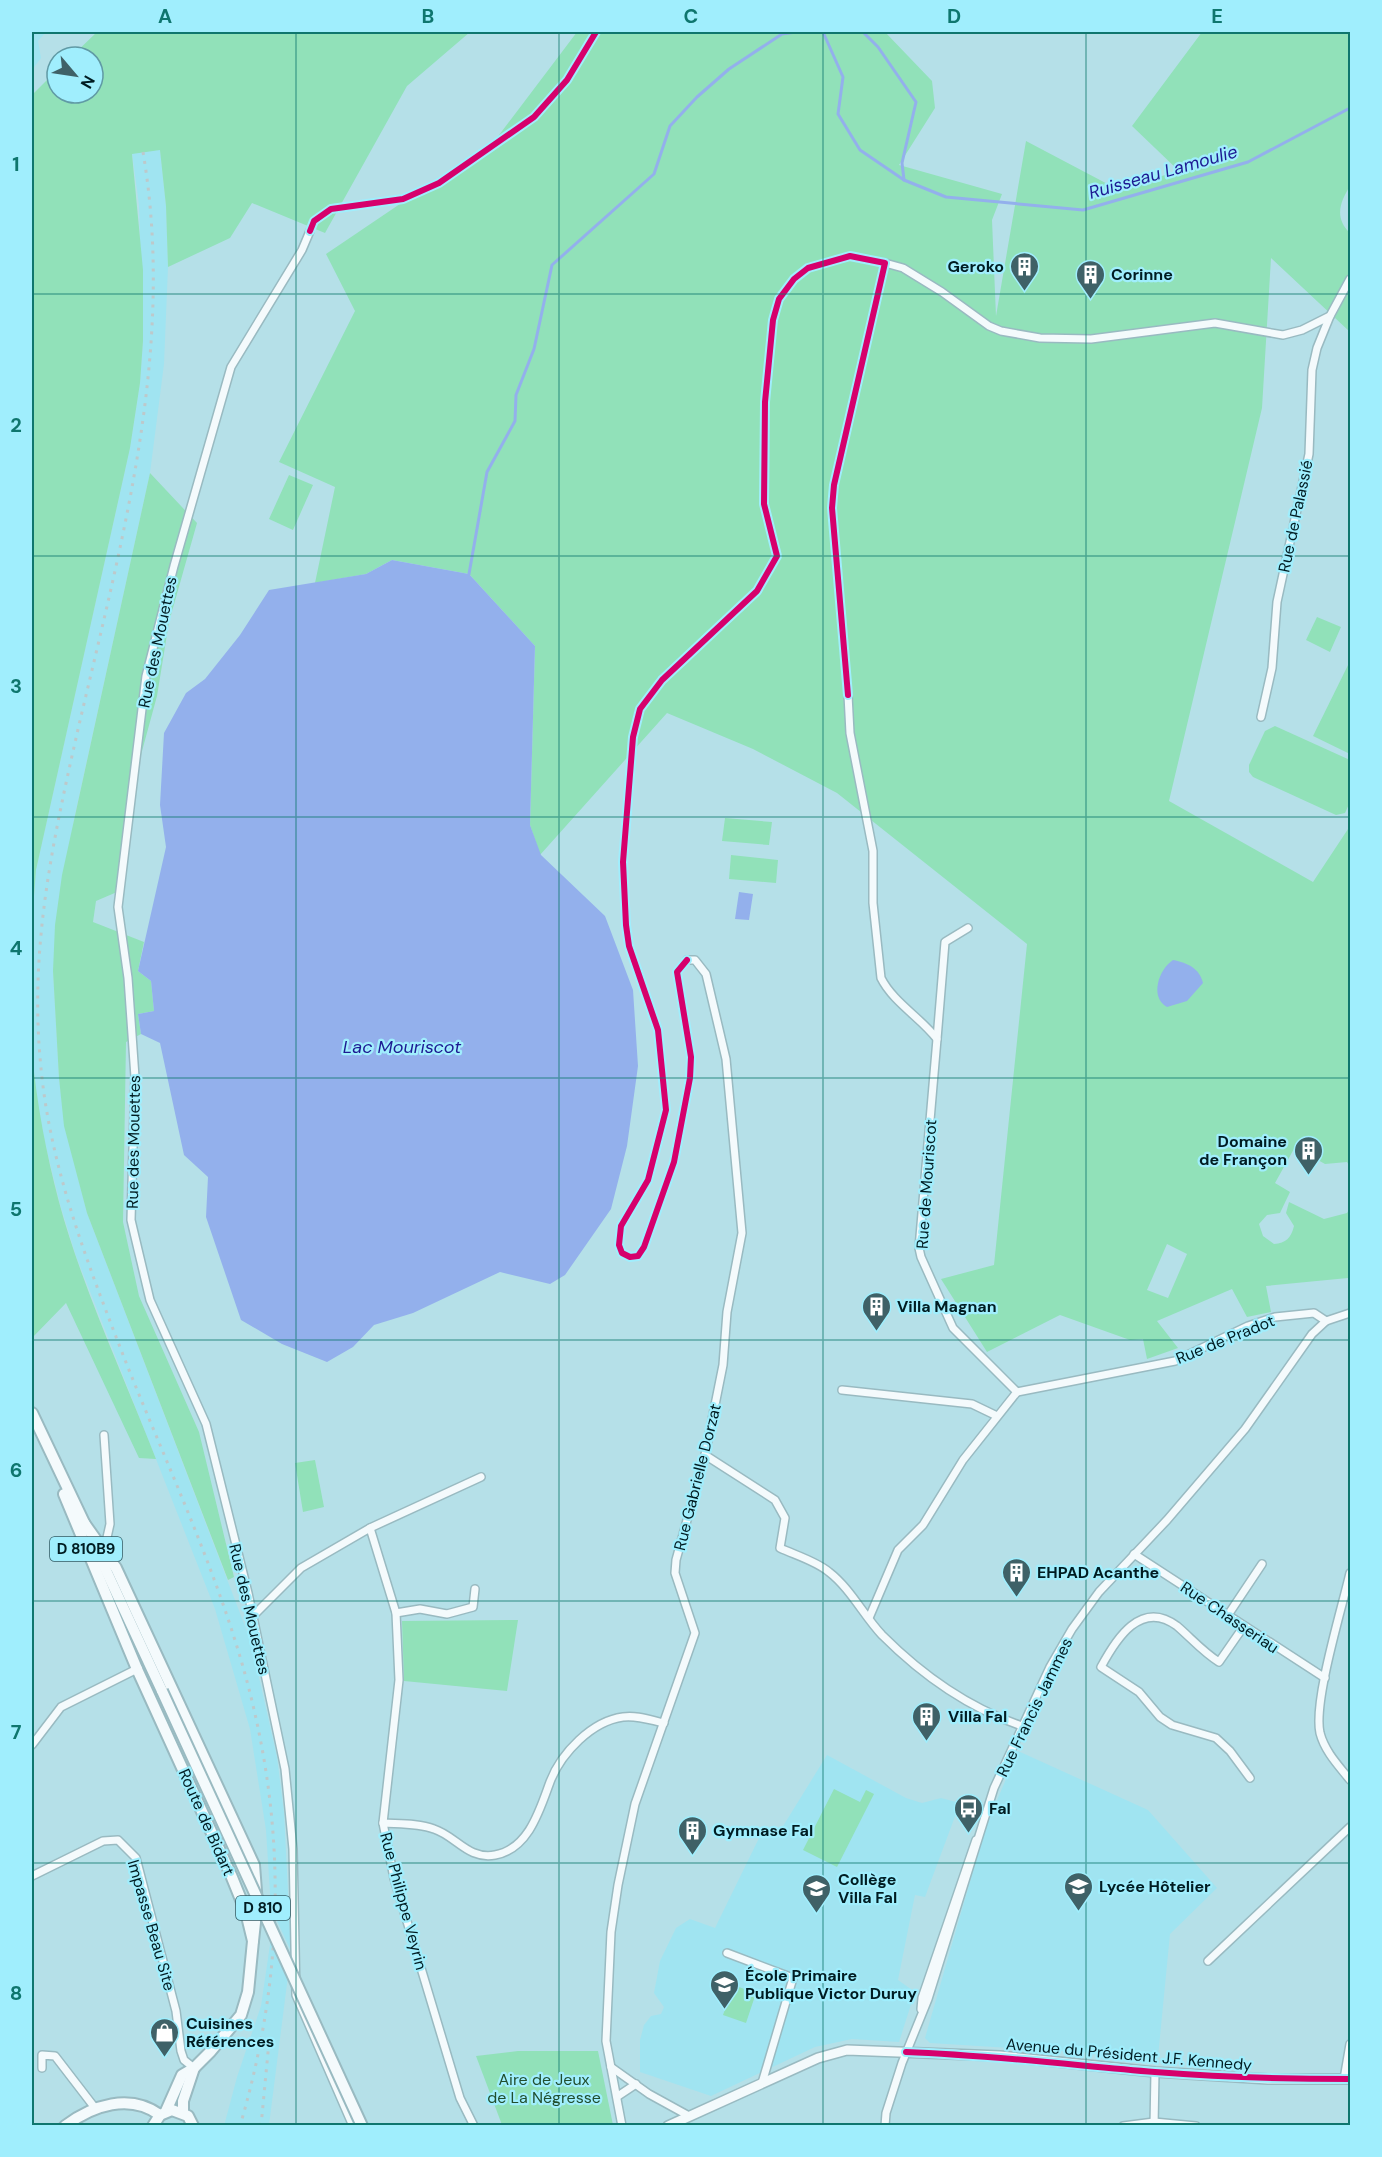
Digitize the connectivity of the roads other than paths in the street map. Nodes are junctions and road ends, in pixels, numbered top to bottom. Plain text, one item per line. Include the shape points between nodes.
1 (310, 231) dead end
2 (885, 263) dead end
3 (1350, 279) edge
4 (1330, 316) junction
5 (848, 695) dead end
6 (1261, 717) dead end
7 (968, 928) dead end
8 (687, 960) dead end
9 (937, 1039) junction
10 (1350, 1313) edge
11 (1326, 1321) junction
12 (842, 1390) dead end
13 (1017, 1392) junction
14 (32, 1413) edge
15 (997, 1416) junction
16 (38, 1427) junction
17 (104, 1435) dead end
18 (705, 1455) junction
19 (481, 1477) dead end
20 (84, 1523) junction
21 (370, 1528) junction
22 (104, 1551) junction
23 (1134, 1554) junction
24 (1262, 1564) dead end
25 (1350, 1573) edge
26 (476, 1589) dead end
27 (396, 1613) junction
28 (1228, 1615) junction
29 (252, 1617) junction
30 (869, 1618) junction
31 (1244, 1626) junction
32 (137, 1669) junction
33 (1325, 1678) junction
34 (664, 1723) junction
35 (1022, 1726) junction
36 (32, 1745) edge
37 (1250, 1778) dead end
38 (1350, 1780) edge
39 (383, 1823) junction
40 (1350, 1827) edge
41 (32, 1876) edge
42 (253, 1941) junction
43 (727, 1953) dead end
44 (1208, 1961) dead end
45 (1350, 2044) edge
46 (906, 2052) junction
47 (611, 2067) junction
48 (42, 2068) dead end
49 (194, 2068) junction
50 (1155, 2072) junction
51 (1347, 2079) edge
52 (762, 2083) junction
53 (636, 2084) junction
54 (618, 2096) junction
55 (95, 2109) junction
56 (183, 2112) junction
57 (163, 2113) junction
58 (689, 2116) junction
59 (1154, 2124) edge
60 (65, 2126) edge
61 (153, 2126) edge
62 (193, 2126) edge
63 (353, 2126) edge
64 (362, 2126) edge
65 (474, 2126) edge
66 (622, 2126) edge
67 (668, 2126) edge
68 (885, 2126) edge
69 (1123, 2126) edge
70 (1196, 2126) edge

1 - 29 street, Rue des Mouettes via 231,367 174,566 146,676 118,907 135,1077 131,1220 150,1300 206,1424
2 - 4 street via 903,268 989,326 1040,338 1091,339 1215,323 1283,335
3 - 4 street, Rue de Palassié
4 - 6 street, Rue de Palassié via 1312,370 1309,454 1277,602 1272,668
5 - 9 street via 850,733 873,851 874,915 881,978 885,987
7 - 9 street, Rue de Mouriscot via 945,942
8 - 18 street, Rue Gabrielle Dorzat via 694,960 706,974 726,1059 742,1233
9 - 13 street, Rue de Mouriscot via 921,1257 953,1328
10 - 11 street, Rue Francis Jammes
11 - 13 street, Rue de Pradot via 1314,1313 1275,1317 1175,1361
11 - 23 street, Rue Francis Jammes via 1312,1334 1245,1429
12 - 15 street via 972,1404
13 - 15 street
14 - 16 main road, D 810
15 - 30 street via 963,1460 923,1525 898,1550
16 - 20 main road, D 810
16 - 32 main road, D 810B9
17 - 22 street via 110,1524
18 - 30 street via 775,1500 785,1518 780,1548 829,1572
18 - 34 street, Rue Gabrielle Dorzat via 675,1573 695,1633
19 - 21 street
20 - 22 main road
20 - 64 main road, D 810, bridge
21 - 27 street, Rue Philippe Veyrin
21 - 29 street via 302,1568
22 - 42 main road via 144,1625 255,1865 257,1904
23 - 28 street, Rue Chasseriau
23 - 35 street, Rue Francis Jammes via 1072,1629
24 - 28 street
25 - 33 street
26 - 27 street via 473,1607 447,1614 420,1609
27 - 39 street, Rue Philippe Veyrin via 399,1680
28 - 31 street, Rue Chasseriau
29 - 63 street, Rue des Mouettes via 280,1741 290,1806 296,1995
30 - 35 street via 946,1690
31 - 33 street, Rue Chasseriau
31 - 37 street via 1219,1662 1176,1626 1158,1617 1135,1620 1115,1641 1101,1667 1139,1692 1172,1725 1216,1738
32 - 36 street via 61,1707
32 - 42 main road, Route de Bidart / D 810B9 via 231,1875
33 - 38 street via 1320,1732 1327,1751
34 - 39 street via 636,1716 621,1717 587,1734 559,1764 542,1807 520,1841 496,1855 474,1854 435,1829
34 - 47 street, Rue Gabrielle Dorzat via 635,1804 618,1885 605,2018
35 - 46 street, Rue Francis Jammes via 994,1788 931,1988
39 - 65 street, Rue Philippe Veyrin via 394,1878 460,2098
40 - 44 street
41 - 49 street, Impasse Beau Site via 103,1841 118,1840 128,1847 136,1858 176,2012 181,2051 184,2060
42 - 49 main road, Route de Bidart / D 810B9 via 248,1992 241,2015
43 - 52 street via 793,1978
45 - 51 street
46 - 50 street, Avenue du Président J.F. Kennedy via 1000,2056
46 - 52 street, Avenue du Président J.F. Kennedy via 833,2053
46 - 68 street, Rue Francis Jammes
47 - 53 street
47 - 54 street, Rue Gabrielle Dorzat
48 - 55 street via 42,2055 55,2056
49 - 56 main road, Route de Bidart via 184,2094
49 - 57 main road, Route de Bidart / D 810B9 via 182,2075
50 - 51 street, Avenue du Président J.F. Kennedy
50 - 59 street
52 - 58 street, Avenue du Président J.F. Kennedy
53 - 54 street
53 - 58 street
54 - 66 street, Rue Gabrielle Dorzat
55 - 57 main road via 129,2102
55 - 60 main road
56 - 57 main road
56 - 62 main road
57 - 61 main road, Route de Bidart
58 - 67 street, Avenue du Président J.F. Kennedy
59 - 69 street
59 - 70 street

